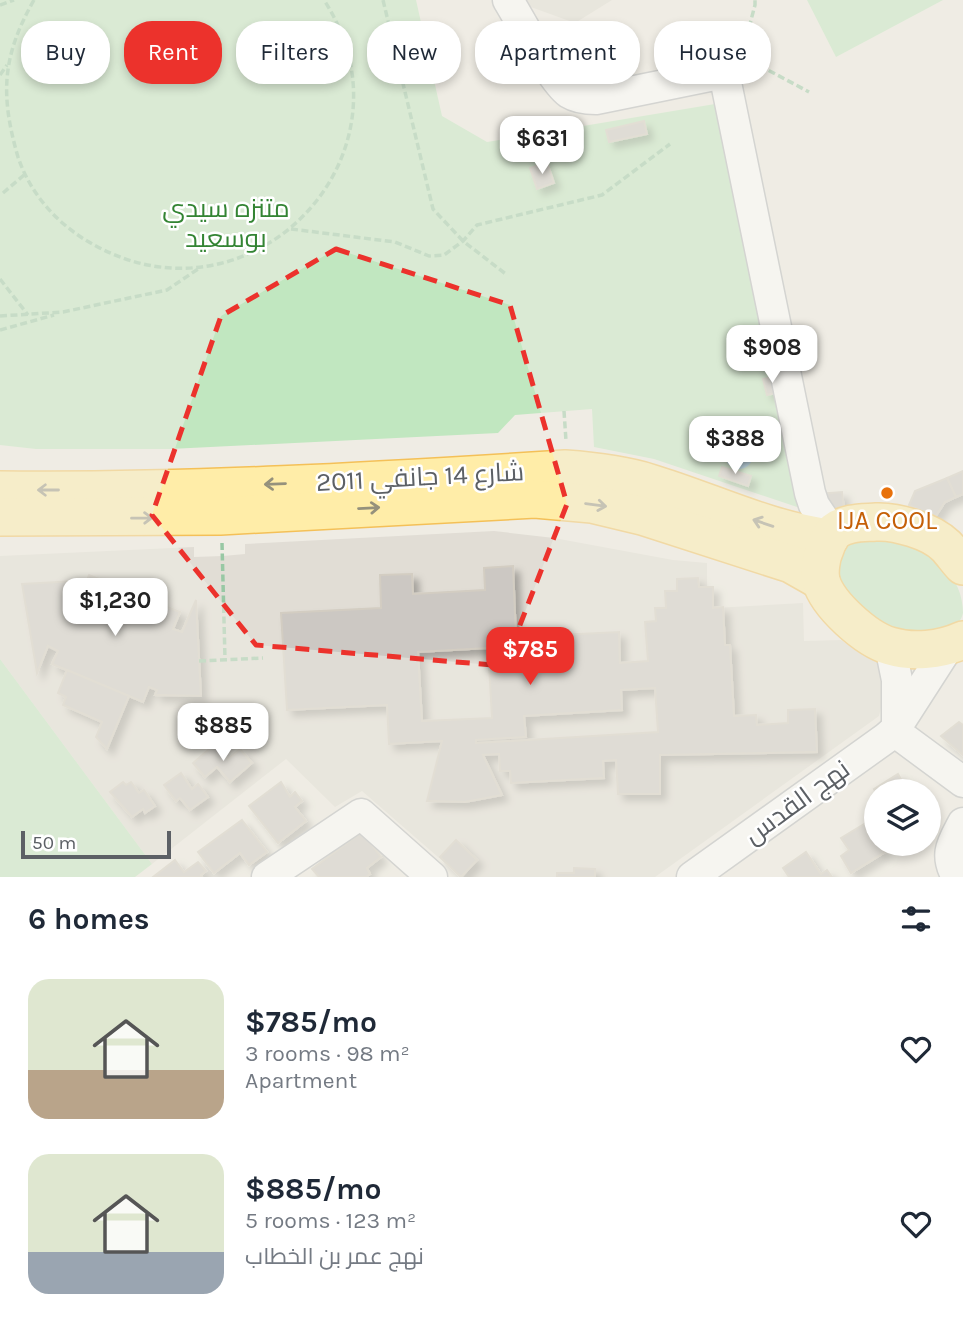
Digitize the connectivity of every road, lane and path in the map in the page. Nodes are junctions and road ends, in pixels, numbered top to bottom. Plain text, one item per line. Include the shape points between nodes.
1 (14, 0) edge
2 (34, 0) edge
3 (324, 0) edge
4 (383, 0) edge
5 (508, 0) edge
6 (755, 0) edge
7 (0, 5) edge
8 (751, 21) edge
9 (8, 63) junction
10 (771, 72) edge
11 (0, 75) edge
12 (664, 84) edge
13 (731, 84) edge
14 (809, 92) dead end
15 (670, 145) dead end
16 (24, 175) junction
17 (3, 193) dead end
18 (291, 229) junction
19 (463, 241) junction
20 (200, 268) junction
21 (507, 275) dead end
22 (0, 279) edge
23 (63, 312) junction
24 (28, 315) junction
25 (0, 316) edge
26 (0, 330) edge
27 (0, 490) edge
28 (0, 517) edge
29 (831, 535) junction
30 (223, 556) dead end
31 (963, 566) edge
32 (821, 581) junction
33 (956, 644) edge
34 (890, 646) junction
35 (263, 658) dead end
36 (225, 659) junction
37 (199, 661) dead end
38 (896, 727) junction
39 (963, 782) edge
40 (963, 822) edge
41 (267, 877) edge
42 (432, 877) edge
43 (692, 877) edge
44 (957, 877) edge

1 - 7 path
2 - 9 path via 19,26
3 - 18 path via 336,18 348,53 354,88 352,117 345,151 328,186
4 - 19 path via 433,209
5 - 12 street via 568,92 596,99
6 - 8 path
9 - 11 path
9 - 16 path via 7,126
10 - 14 path
13 - 29 street via 810,493
15 - 19 path via 602,195 477,225
16 - 17 path
16 - 20 path via 47,209 76,236 119,259 165,269
18 - 19 path via 395,242 429,256 444,255
18 - 20 path via 242,257
19 - 21 path
20 - 23 path via 167,290
22 - 24 path
23 - 24 path
23 - 26 path
24 - 25 path
29 -> 27 main road, شارع 14 جانفي 2011 via 783,529 648,482 565,469 305,483
28 -> 32 main road, شارع 14 جانفي 2011 via 220,516 535,499 592,504 642,516 791,564
29 - 31 main road via 850,524 882,522 912,527 944,544
29 - 32 main road via 821,556
30 - 36 path
32 - 34 main road via 854,625
33 - 34 main road via 915,650
33 - 38 street
34 - 38 street via 897,680
35 - 36 path
36 - 37 path
38 - 39 street
38 - 43 street, نهج القدس
40 - 44 street via 950,850
41 - 42 street via 361,814

